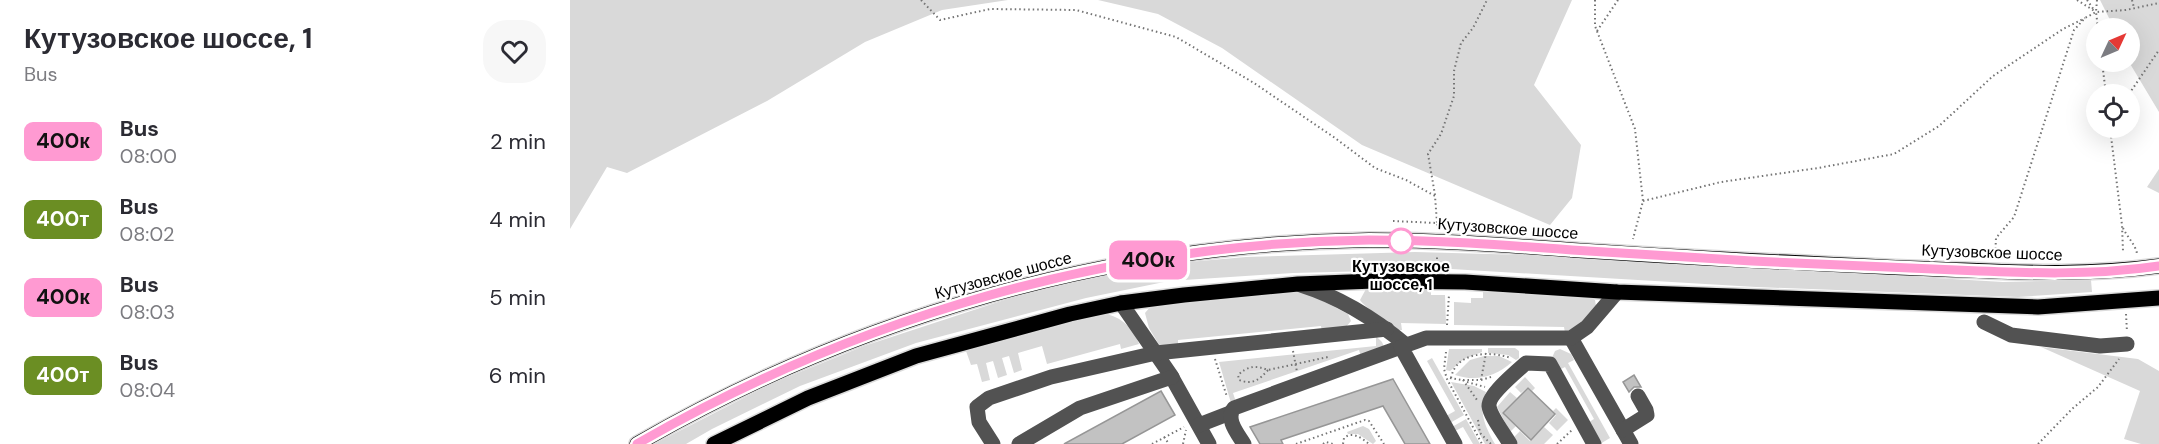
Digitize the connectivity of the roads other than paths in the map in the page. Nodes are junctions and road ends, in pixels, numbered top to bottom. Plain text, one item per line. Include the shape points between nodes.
1 (2159, 266) edge
2 (1299, 284) junction
3 (1617, 292) junction
4 (2159, 298) edge
5 (1121, 303) junction
6 (1984, 322) dead end
7 (1387, 329) junction
8 (1571, 338) junction
9 (1518, 339) junction
10 (1552, 339) junction
11 (2127, 344) road end
12 (1404, 346) junction
13 (1156, 353) junction
14 (1521, 362) junction
15 (1550, 364) junction
16 (1172, 377) junction
17 (1638, 396) dead end
18 (1232, 411) junction
19 (1189, 427) junction
20 (1623, 430) junction
21 (637, 444) edge
22 (714, 444) edge
23 (993, 444) edge
24 (1018, 444) edge
25 (1209, 444) edge
26 (1244, 444) edge
27 (1455, 444) edge
28 (1510, 444) edge
29 (1594, 444) edge
30 (1631, 444) edge

1 - 21 main road, Кутузовское шоссе via 2092,273 1995,271 1657,256 1462,241 1329,242 1232,249 1054,278 934,311 769,375
2 - 3 main road via 1465,282
2 - 5 main road
2 - 7 lane
3 - 4 main road via 2038,307
3 - 8 lane via 1587,327
5 - 13 lane
5 - 22 main road via 916,356 808,398
6 - 11 lane via 2011,335 2100,346
7 - 12 lane
7 - 13 lane
8 - 10 lane
8 - 20 lane
9 - 10 lane
9 - 12 lane via 1446,342 1426,338
9 - 14 lane via 1525,347
10 - 15 lane via 1547,356
12 - 18 lane
12 - 27 lane
13 - 16 lane
13 - 23 lane via 1051,377 989,398 977,407 979,422
14 - 15 lane
14 - 28 lane via 1490,402
15 - 29 lane
16 - 19 lane
16 - 24 lane via 1080,408
17 - 20 lane via 1647,415
18 - 19 lane
18 - 26 lane via 1230,419
19 - 25 lane
20 - 30 lane

